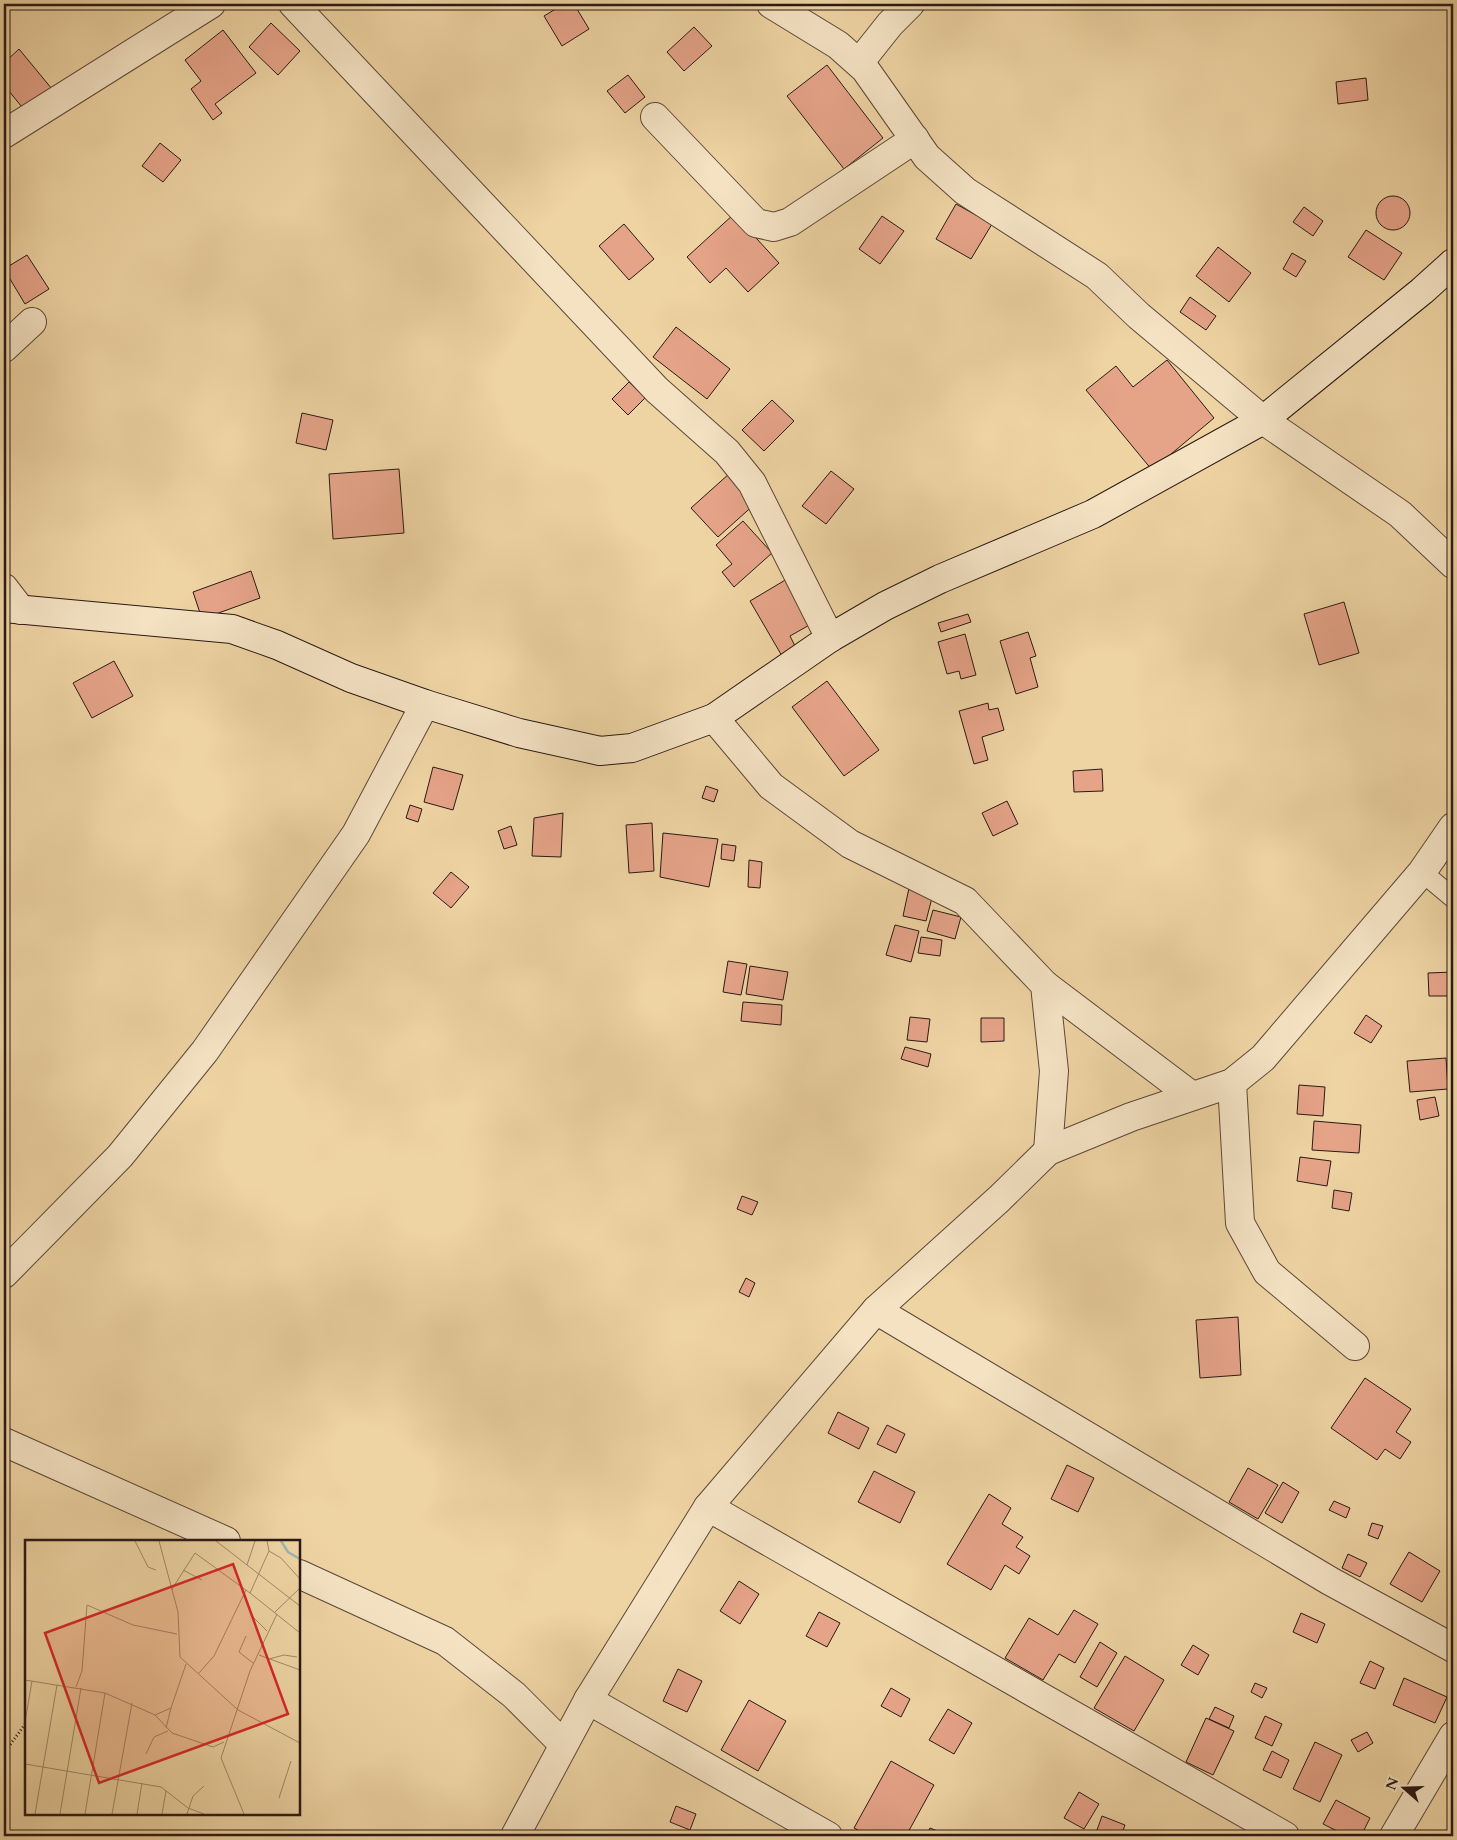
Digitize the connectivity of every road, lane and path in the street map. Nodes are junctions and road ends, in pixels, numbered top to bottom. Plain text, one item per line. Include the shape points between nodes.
1 (211, 4) edge
2 (293, 4) edge
3 (771, 4) edge
4 (910, 4) edge
5 (859, 63) junction
6 (655, 117) dead end
7 (4, 134) edge
8 (915, 139) junction
9 (1453, 263) edge
10 (32, 322) dead end
11 (4, 348) edge
12 (1263, 420) junction
13 (1453, 564) edge
14 (4, 588) edge
15 (12, 609) edge
16 (830, 638) junction
17 (425, 704) junction
18 (714, 718) junction
19 (1453, 827) edge
20 (1422, 872) junction
21 (1453, 898) edge
22 (1045, 986) junction
23 (1232, 1082) junction
24 (1192, 1096) junction
25 (1048, 1151) junction
26 (4, 1274) edge
27 (876, 1310) junction
28 (1355, 1346) dead end
29 (4, 1442) edge
30 (708, 1507) junction
31 (224, 1540) edge
32 (300, 1574) edge
33 (1453, 1648) edge
34 (588, 1700) junction
35 (25, 1724) edge
36 (1453, 1736) edge
37 (563, 1744) junction
38 (4, 1753) edge
39 (515, 1836) edge
40 (828, 1836) edge
41 (1285, 1836) edge
42 (1394, 1836) edge

1 - 7 street
2 - 16 street via 657,390 727,452 752,483
3 - 5 street via 838,45
4 - 5 street
5 - 8 street
6 - 8 street via 756,223 774,227 790,222
8 - 12 street via 927,157 965,191 1097,276 1139,316
9 - 12 street via 1422,292
10 - 11 street
12 - 13 street via 1400,514
12 - 16 street via 1093,514 940,579
14 - 15 street
15 - 17 street via 232,629 351,678
16 - 18 street
17 - 18 street via 520,733 600,750 632,748
17 - 26 street via 356,834 206,1051 120,1156
18 - 22 street via 771,786 850,844 965,901
19 - 20 street
20 - 21 lane
20 - 23 street via 1263,1058
22 - 24 street
22 - 25 street via 1054,1071
23 - 24 street
23 - 28 street via 1240,1223 1267,1272
24 - 25 street
25 - 27 street
27 - 30 street
27 - 33 street via 1330,1581
29 - 31 street
30 - 34 street
30 - 41 street
32 - 37 street via 444,1641 514,1696
34 - 37 street
34 - 40 street
35 - 38 path
36 - 42 street
37 - 39 street

